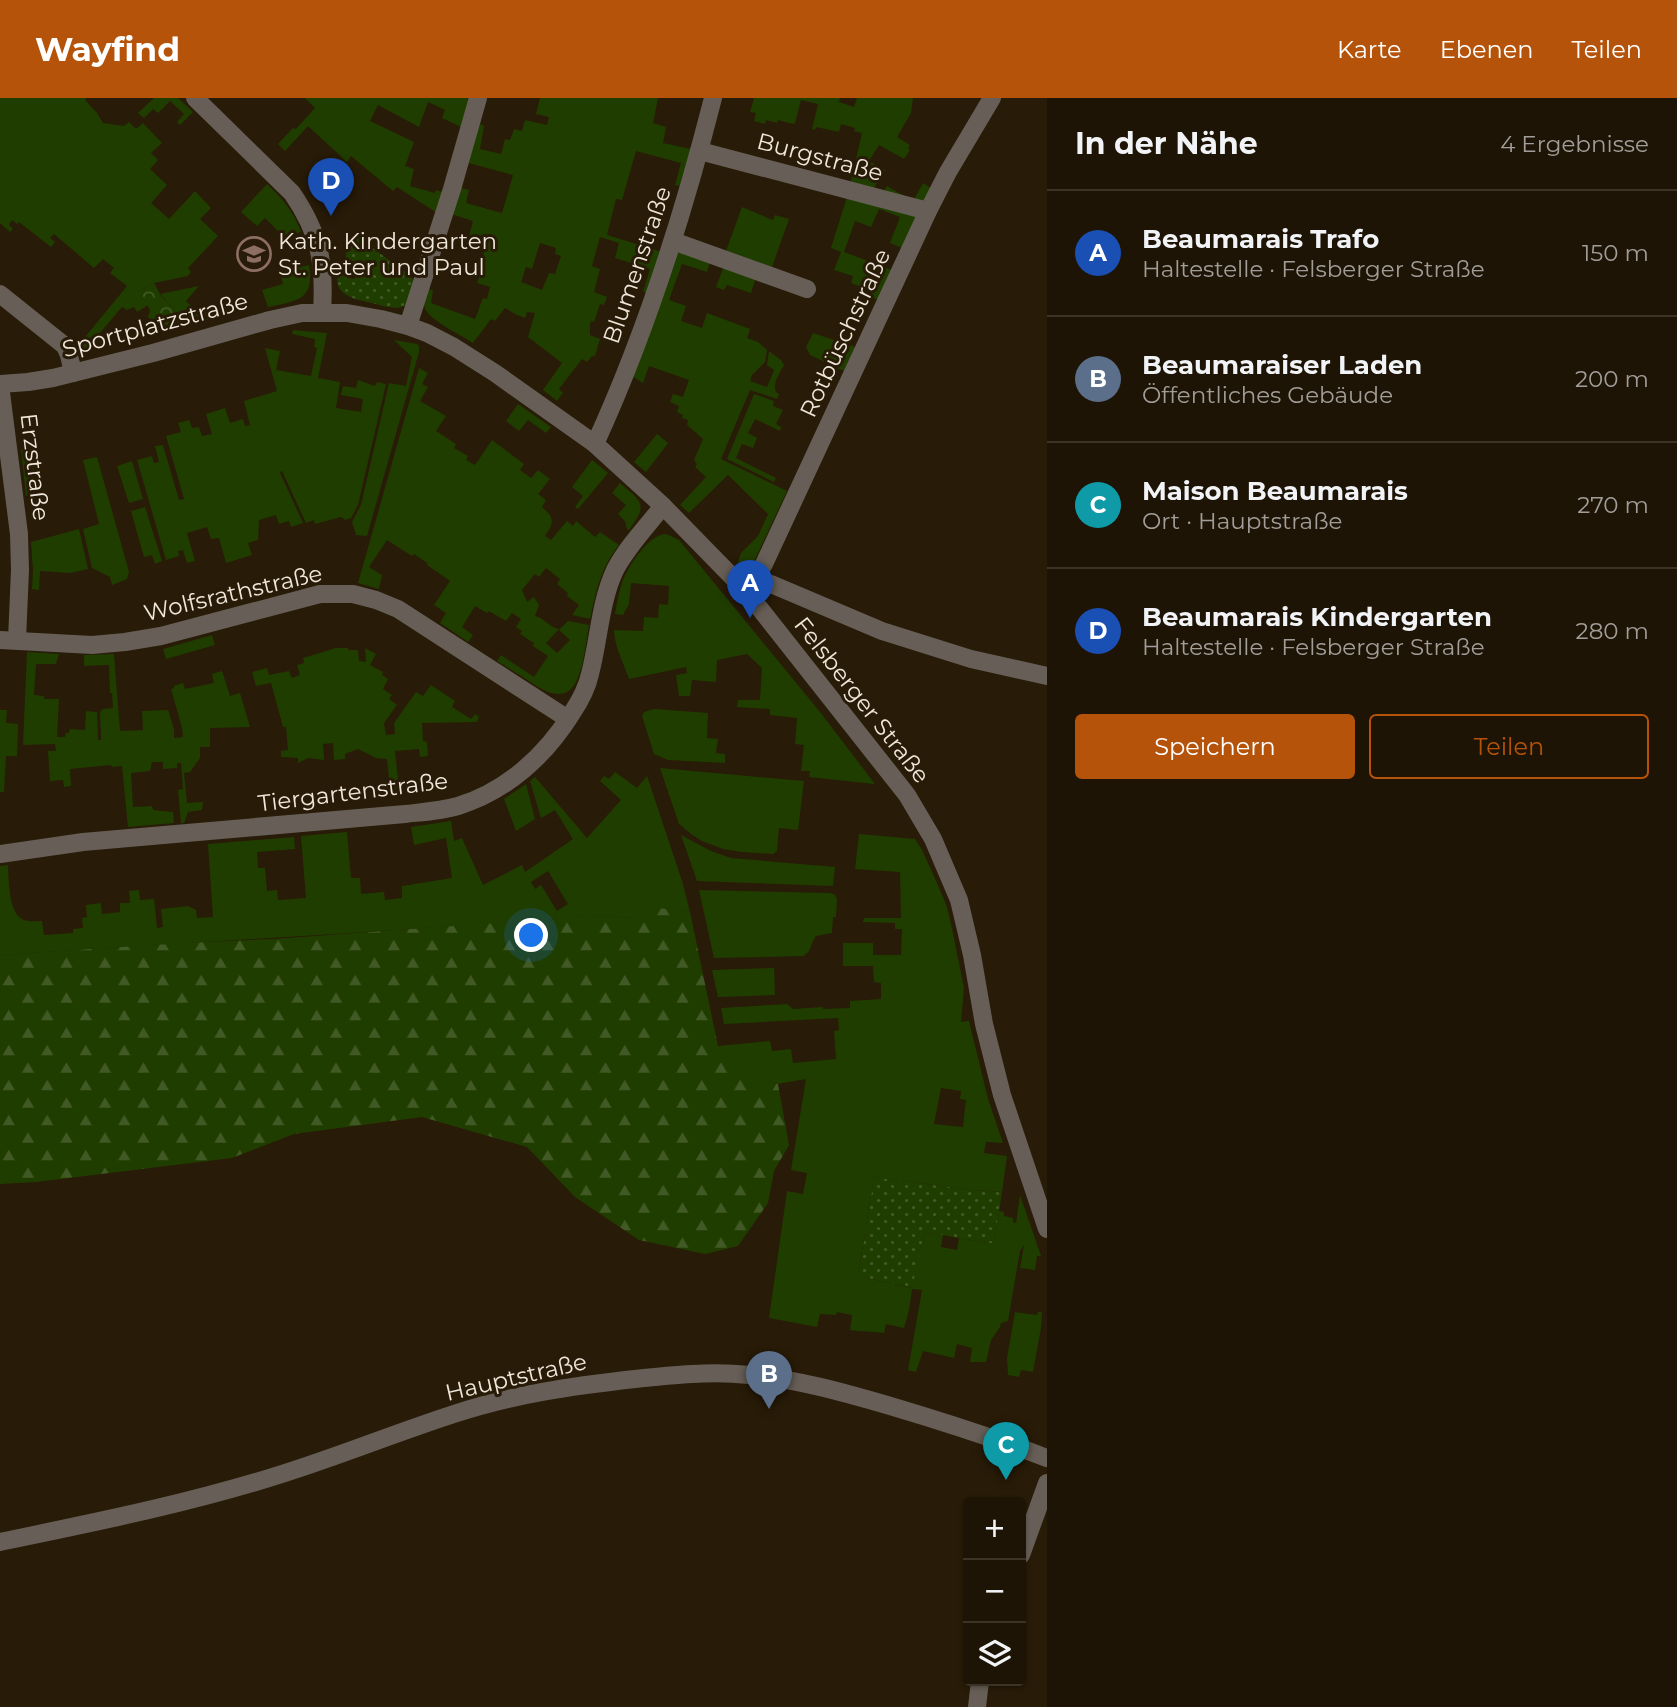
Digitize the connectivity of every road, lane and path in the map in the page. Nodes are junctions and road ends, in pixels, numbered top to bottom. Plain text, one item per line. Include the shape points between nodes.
1 (195, 98) edge
2 (478, 98) edge
3 (713, 98) edge
4 (992, 98) edge
5 (700, 151) junction
6 (928, 211) junction
7 (673, 241) junction
8 (807, 289) dead end
9 (0, 294) edge
10 (322, 312) junction
11 (408, 326) junction
12 (73, 373) junction
13 (0, 384) edge
14 (595, 444) junction
15 (663, 506) junction
16 (746, 591) junction
17 (8, 640) edge
18 (1047, 676) edge
19 (568, 719) junction
20 (0, 854) edge
21 (1047, 1229) edge
22 (1047, 1458) edge
23 (1047, 1483) edge
24 (1047, 1520) edge
25 (0, 1542) edge
26 (1026, 1543) edge
27 (1026, 1550) edge
28 (979, 1686) edge
29 (977, 1707) edge

1 - 10 street via 292,193 305,212 321,254
2 - 11 street
3 - 5 street, Blumenstraße
4 - 6 street, Rotbüschstraße
5 - 6 street, Burgstraße
5 - 7 street, Blumenstraße
6 - 16 street, Rotbüschstraße via 764,564
7 - 8 street
7 - 14 street, Blumenstraße
9 - 12 street via 65,346
10 - 11 street, Felsberger Straße
10 - 12 street, Sportplatzstraße via 270,320
11 - 14 street, Felsberger Straße via 454,346
12 - 13 street, Sportplatzstraße
13 - 17 street, Erzstraße via 19,534 20,591
14 - 15 street, Felsberger Straße
15 - 16 street, Felsberger Straße
15 - 19 street, Tiergartenstraße via 613,575 590,677
16 - 18 street via 771,584 882,631 971,659
16 - 21 street, Felsberger Straße via 906,795 933,839 959,900 999,1083
17 - 19 street, Wolfsrathstraße via 92,645 125,642 320,594 353,594 398,609
19 - 20 street, Tiergartenstraße via 522,771 495,790 458,806
22 - 25 street, Hauptstraße via 868,1399 782,1379 747,1374 652,1377 515,1397 228,1491
23 - 26 street
24 - 27 street
28 - 29 street

